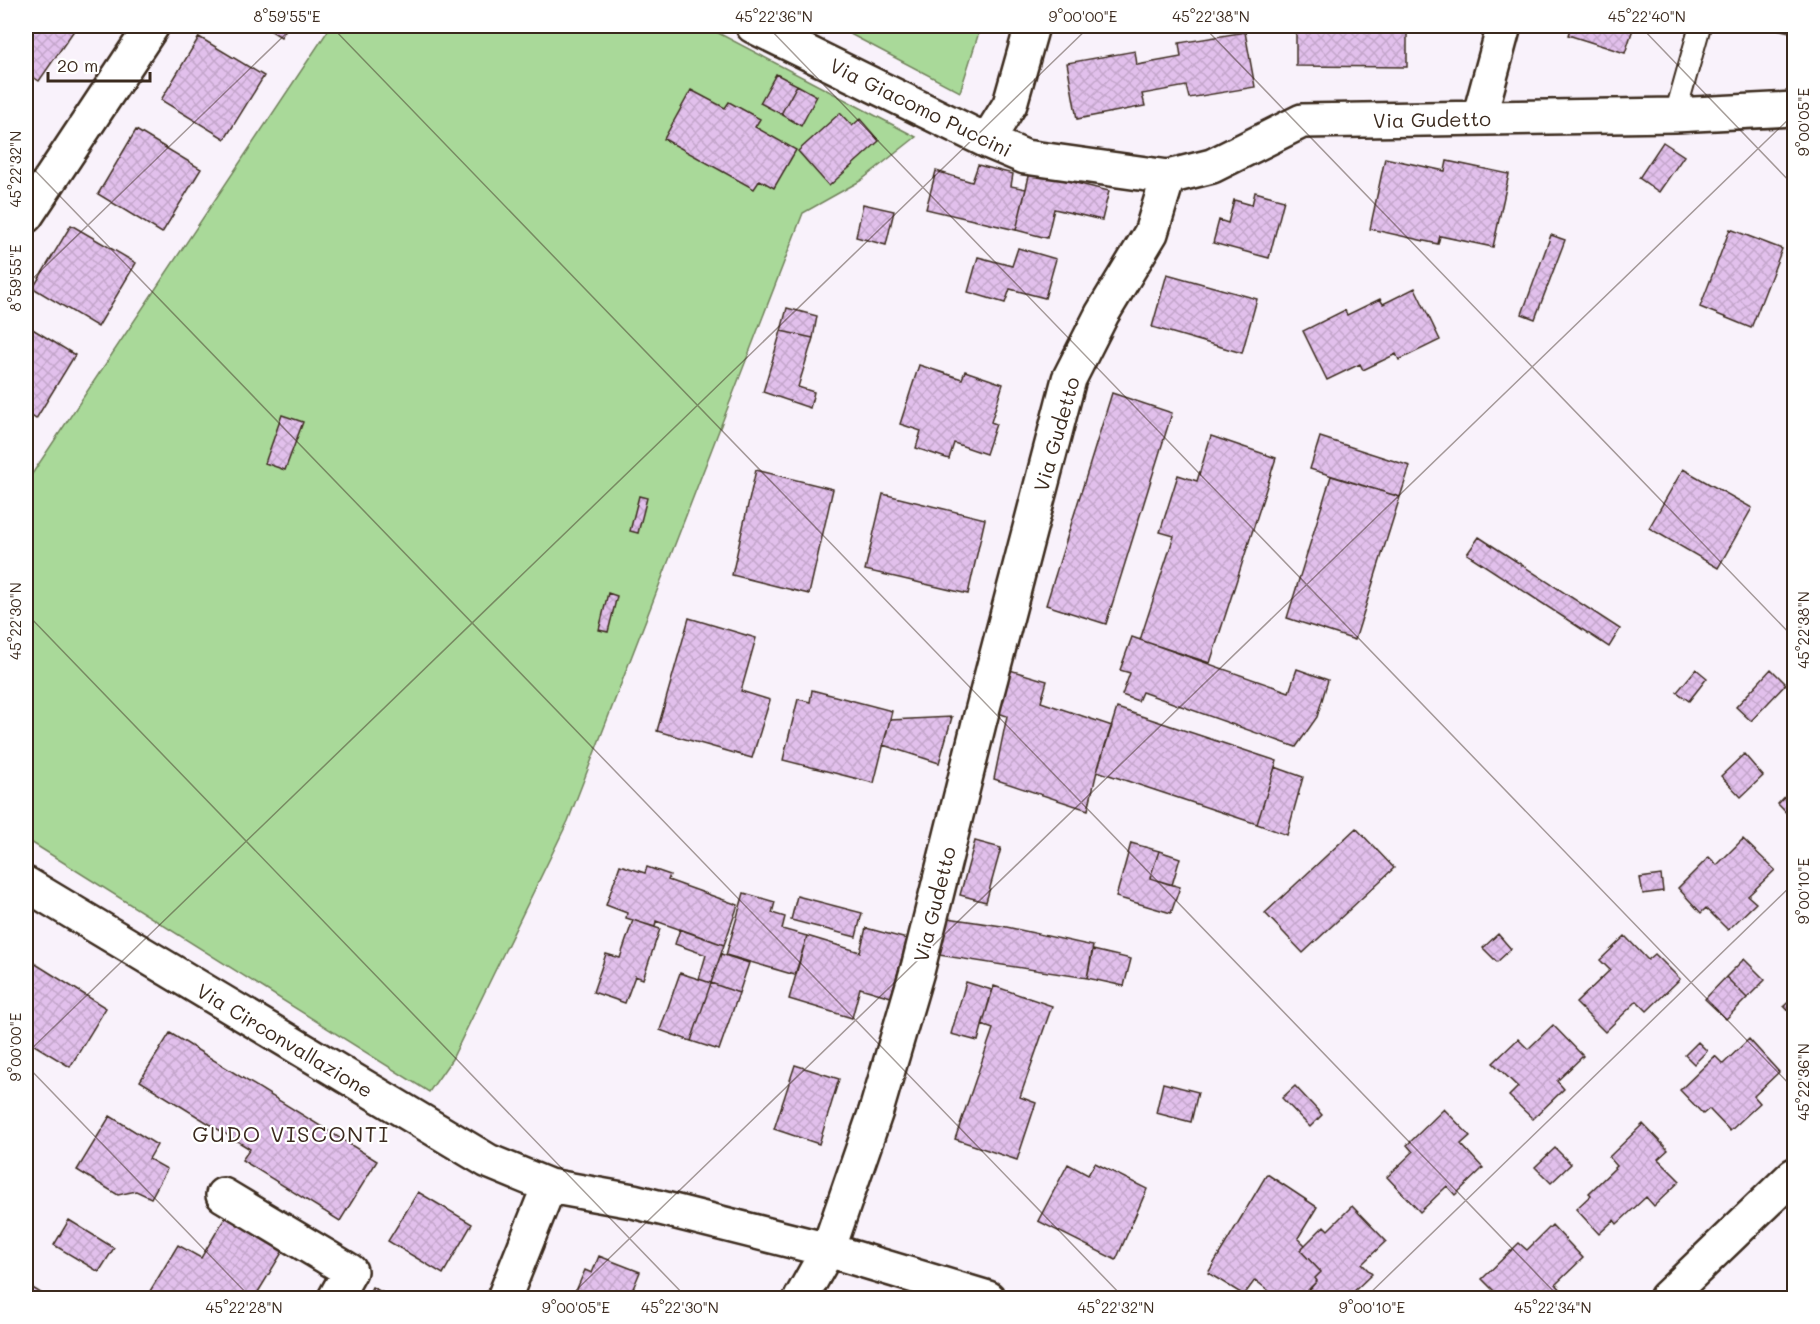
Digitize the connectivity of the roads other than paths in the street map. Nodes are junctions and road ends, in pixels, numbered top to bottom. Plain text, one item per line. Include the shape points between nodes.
1 (152, 26) edge
2 (753, 26) edge
3 (1032, 26) edge
4 (1504, 26) edge
5 (1700, 26) edge
6 (1794, 110) edge
7 (1675, 115) junction
8 (1479, 118) junction
9 (987, 141) junction
10 (1168, 177) junction
11 (26, 216) edge
12 (26, 884) edge
13 (1794, 1176) edge
14 (549, 1186) junction
15 (223, 1195) dead end
16 (828, 1250) junction
17 (335, 1299) edge
18 (504, 1299) edge
19 (801, 1299) edge
20 (987, 1299) edge
21 (1665, 1299) edge

1 - 11 street
2 - 9 street, Via Giacomo Puccini
3 - 9 street via 1010,104
4 - 8 street
5 - 7 lane
6 - 7 street, Via Gudetto
7 - 8 street, Via Gudetto
8 - 10 street, Via Gudetto via 1302,121 1212,166
9 - 10 street, Via Giacomo Puccini via 1025,157
10 - 16 street, Via Gudetto via 1151,233 1102,314 1070,379 918,968 876,1111
12 - 14 street, Via Circonvallazione via 488,1161
13 - 21 street
14 - 16 street, Via Circonvallazione via 633,1201
14 - 18 street
15 - 17 street via 350,1271
16 - 19 street, Via Gudetto
16 - 20 street, Via Circonvallazione

